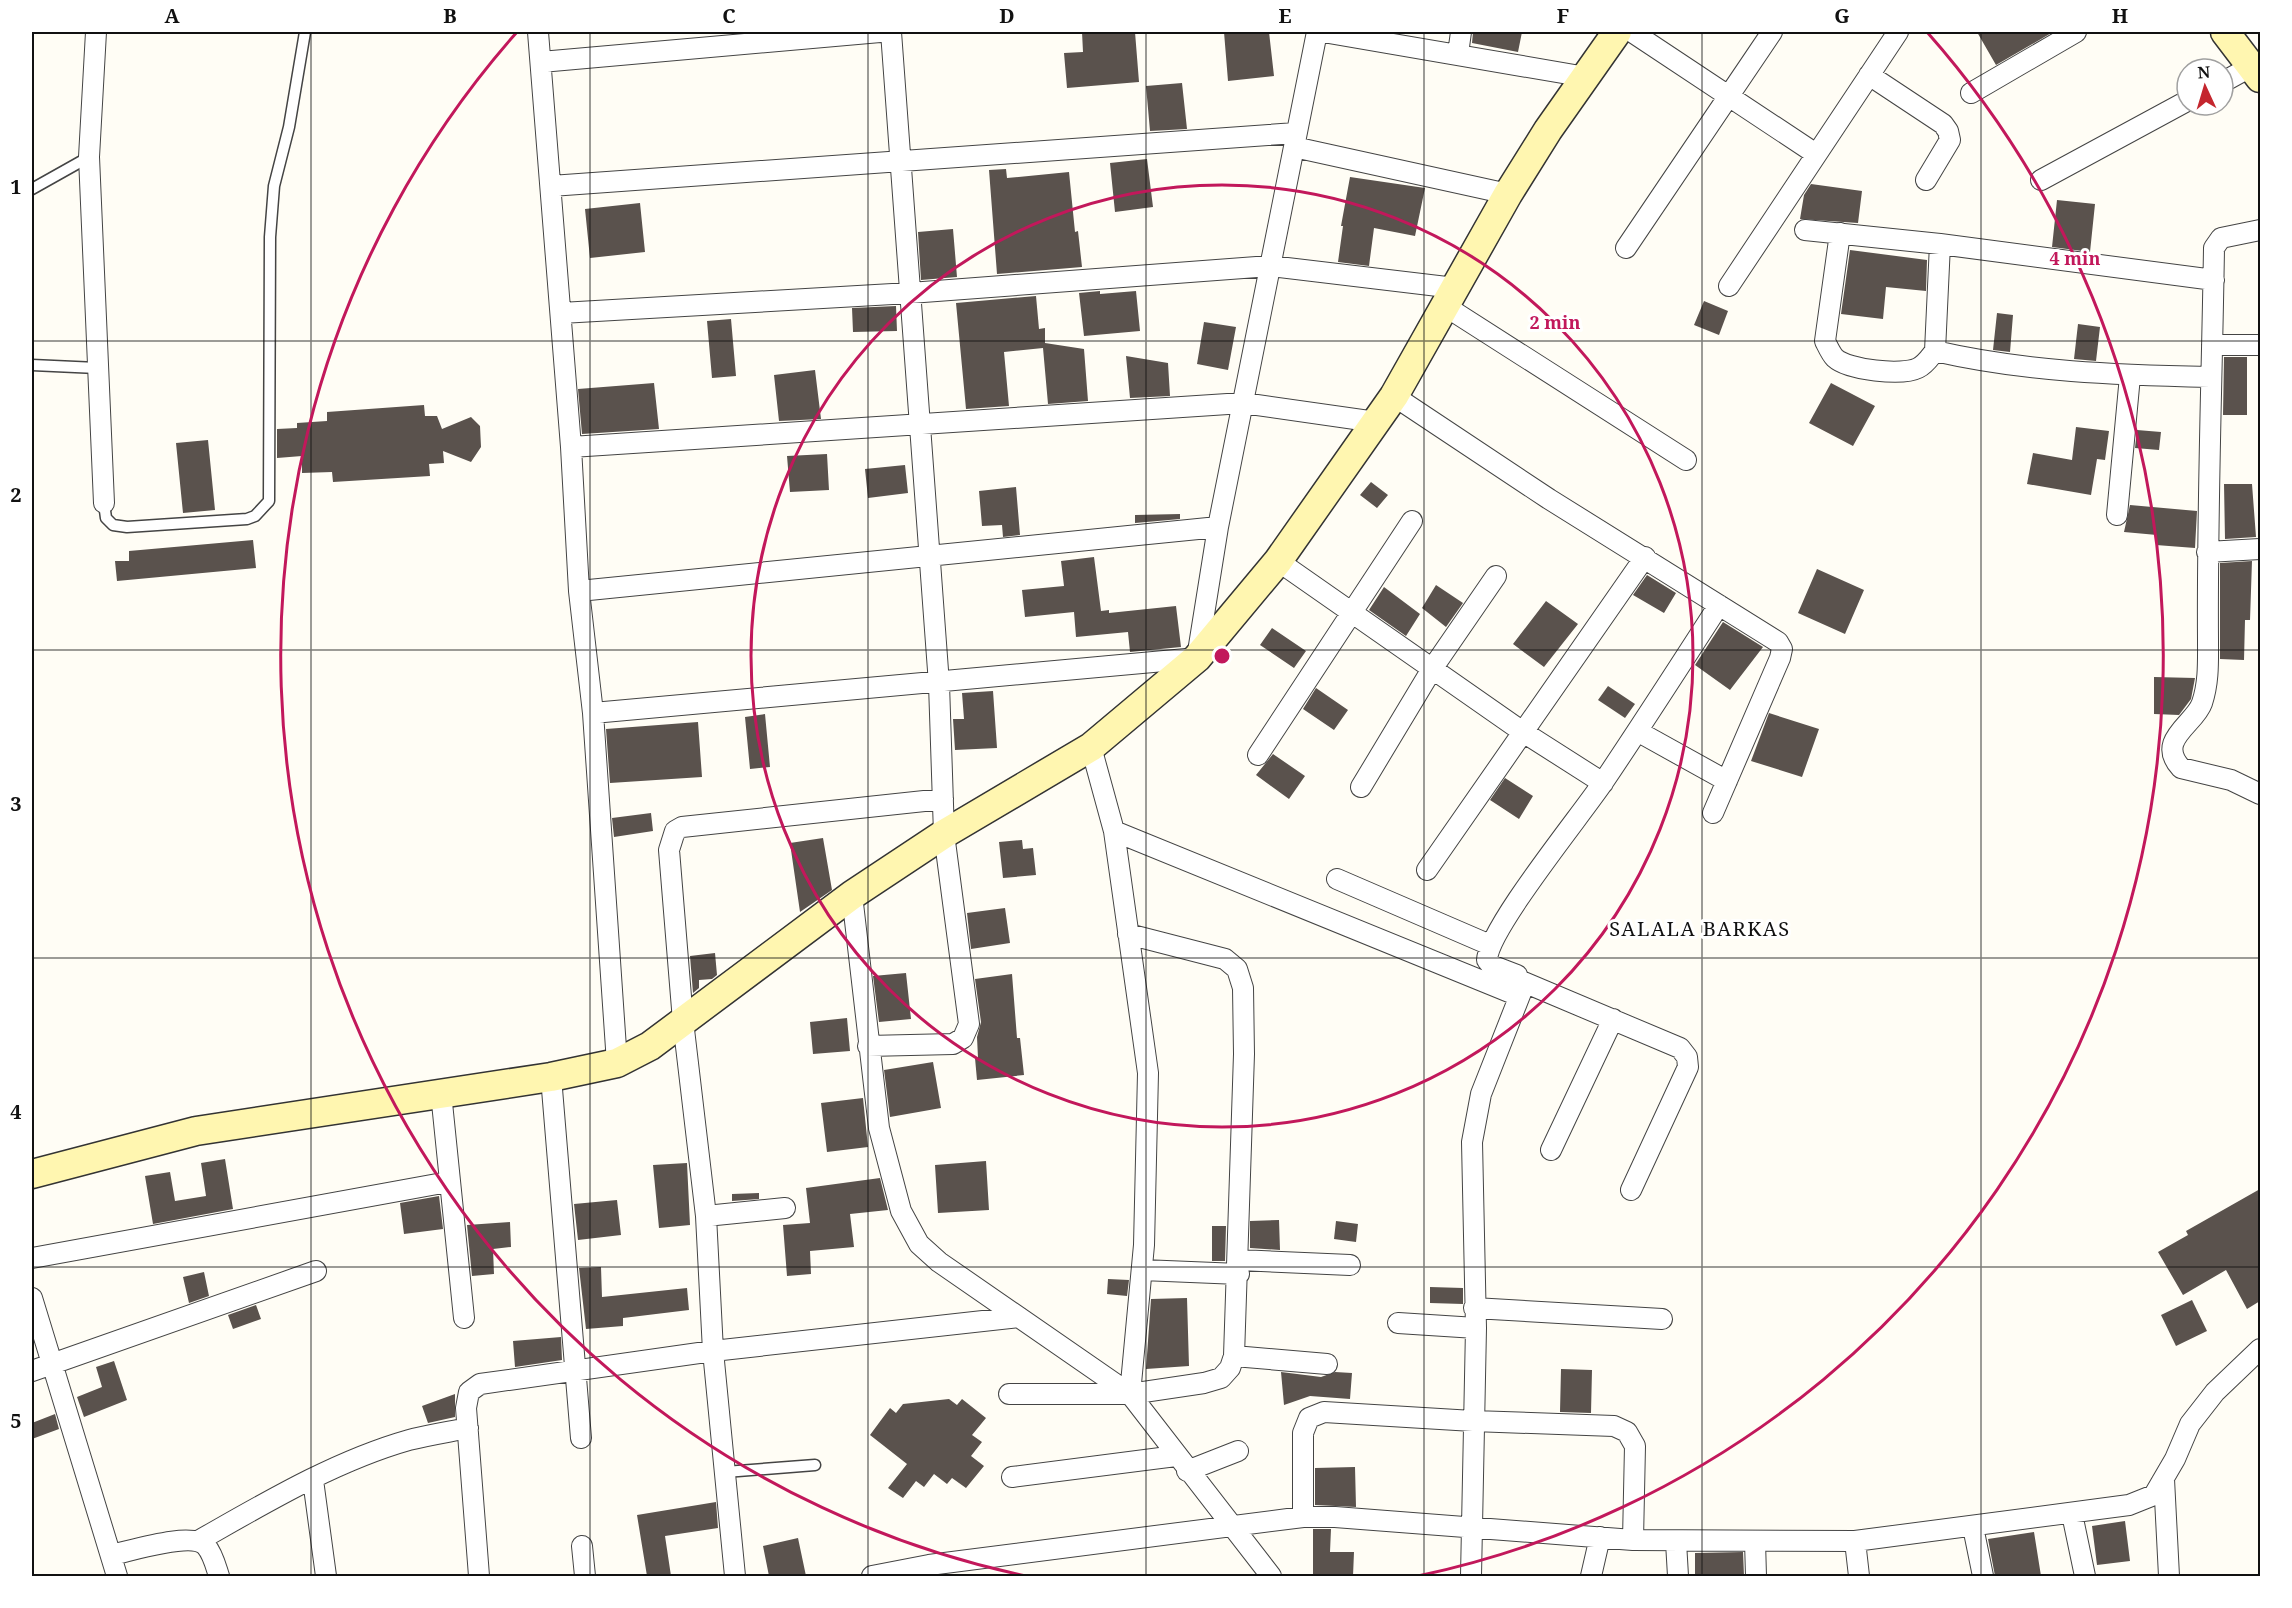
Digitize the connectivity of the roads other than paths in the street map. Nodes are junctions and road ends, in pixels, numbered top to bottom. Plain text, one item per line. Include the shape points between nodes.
1 (96, 32) edge
2 (305, 32) edge
3 (538, 32) edge
4 (880, 32) edge
5 (891, 32) edge
6 (1317, 32) edge
7 (1323, 32) edge
8 (1461, 32) edge
9 (1617, 32) edge
10 (1632, 32) edge
11 (1772, 32) edge
12 (1898, 32) edge
13 (2076, 32) edge
14 (2225, 32) edge
15 (1458, 54) junction
16 (541, 62) junction
17 (2256, 72) edge
18 (1869, 75) junction
19 (1586, 76) junction
20 (2235, 78) edge
21 (1971, 93) dead end
22 (1730, 97) junction
23 (2175, 107) edge
24 (1295, 140) junction
25 (1816, 154) junction
26 (89, 157) junction
27 (900, 161) junction
28 (1926, 180) dead end
29 (2041, 180) dead end
30 (551, 186) junction
31 (32, 189) edge
32 (1508, 194) junction
33 (1805, 230) dead end
34 (2260, 230) edge
35 (1840, 233) junction
36 (1940, 244) junction
37 (1626, 248) dead end
38 (1270, 266) junction
39 (2214, 280) junction
40 (1729, 286) dead end
41 (910, 293) junction
42 (1450, 297) junction
43 (561, 313) junction
44 (2212, 345) junction
45 (2260, 345) edge
46 (1935, 351) junction
47 (32, 365) edge
48 (97, 368) junction
49 (2130, 376) junction
50 (2210, 377) junction
51 (1394, 396) junction
52 (1243, 403) junction
53 (1376, 422) junction
54 (920, 423) junction
55 (571, 447) junction
56 (1686, 460) dead end
57 (104, 503) joint
58 (2117, 515) dead end
59 (1412, 521) dead end
60 (1218, 527) junction
61 (2260, 549) edge
62 (2208, 552) junction
63 (929, 555) junction
64 (1644, 557) junction
65 (1278, 561) junction
66 (1496, 576) dead end
67 (579, 591) junction
68 (1719, 605) junction
69 (1352, 615) junction
70 (1197, 658) junction
71 (1432, 669) junction
72 (939, 684) junction
73 (593, 713) junction
74 (1637, 731) junction
75 (1523, 732) junction
76 (1091, 747) junction
77 (1258, 755) dead end
78 (1727, 781) junction
79 (1603, 783) junction
80 (1361, 787) dead end
81 (2260, 794) edge
82 (943, 799) junction
83 (1713, 813) dead end
84 (1114, 831) junction
85 (944, 834) junction
86 (1427, 870) dead end
87 (1337, 879) dead end
88 (852, 895) junction
89 (1128, 934) junction
90 (1490, 945) junction
91 (1520, 989) junction
92 (1613, 1019) junction
93 (683, 1021) junction
94 (868, 1046) junction
95 (617, 1063) junction
96 (551, 1077) junction
97 (441, 1093) junction
98 (1551, 1150) dead end
99 (32, 1174) edge
100 (448, 1182) junction
101 (1631, 1190) dead end
102 (785, 1208) dead end
103 (706, 1216) junction
104 (32, 1258) edge
105 (1350, 1265) dead end
106 (1239, 1267) junction
107 (1142, 1270) junction
108 (316, 1271) dead end
109 (32, 1298) edge
110 (1474, 1308) junction
111 (1019, 1317) junction
112 (464, 1318) dead end
113 (1662, 1319) dead end
114 (1398, 1323) dead end
115 (1476, 1328) junction
116 (713, 1351) junction
117 (2258, 1354) edge
118 (1234, 1356) junction
119 (50, 1364) junction
120 (1327, 1364) dead end
121 (32, 1371) edge
122 (574, 1373) junction
123 (1009, 1394) dead end
124 (1130, 1394) junction
125 (1473, 1421) junction
126 (468, 1428) junction
127 (581, 1438) dead end
128 (1238, 1451) dead end
129 (1181, 1463) junction
130 (815, 1465) dead end
131 (726, 1472) junction
132 (1012, 1477) dead end
133 (2164, 1479) junction
134 (313, 1480) junction
135 (2072, 1514) junction
136 (1303, 1517) junction
137 (1231, 1527) junction
138 (1470, 1527) junction
139 (1973, 1527) junction
140 (1600, 1537) junction
141 (198, 1540) junction
142 (1633, 1540) junction
143 (1755, 1541) junction
144 (1676, 1542) junction
145 (1855, 1542) junction
146 (582, 1546) dead end
147 (111, 1555) junction
148 (117, 1576) edge
149 (219, 1576) edge
150 (326, 1576) edge
151 (479, 1576) edge
152 (585, 1576) edge
153 (735, 1576) edge
154 (872, 1576) edge
155 (1271, 1576) edge
156 (1471, 1576) edge
157 (1590, 1576) edge
158 (1678, 1576) edge
159 (1756, 1576) edge
160 (1859, 1576) edge
161 (1983, 1576) edge
162 (2085, 1576) edge
163 (2169, 1576) edge

1 - 26 street
2 - 57 lane via 289,127 274,186 269,501 247,519 127,527 113,525 106,518
3 - 16 street
4 - 16 street
5 - 27 street
6 - 24 street
7 - 15 street
8 - 15 street
9 - 19 street
10 - 22 street
11 - 22 street
12 - 18 street
13 - 21 street
14 - 17 street
15 - 19 street
16 - 30 street
17 - 20 street
18 - 25 street
18 - 28 street via 1948,131 1950,141
19 - 32 street
22 - 25 street
22 - 37 street
23 - 29 street
24 - 27 street
24 - 32 street
24 - 38 street
25 - 40 street
26 - 31 lane
26 - 48 street
27 - 30 street
27 - 41 street
30 - 43 street
32 - 42 street
33 - 35 street
34 - 39 street via 2221,238 2214,248
35 - 36 street
35 - 46 street via 1825,341 1834,357 1848,366 1906,371 1918,368
36 - 39 street
36 - 46 street
38 - 41 street
38 - 42 street
38 - 52 street
39 - 44 street
41 - 43 street
41 - 54 street
42 - 51 street
42 - 56 street
43 - 55 street
44 - 45 street
44 - 50 street
46 - 49 street via 1986,363
47 - 48 lane
48 - 57 street
49 - 50 street
49 - 58 street
50 - 62 street
51 - 53 street
51 - 64 street
52 - 53 street
52 - 54 street
52 - 60 street
53 - 65 street
54 - 55 street
54 - 63 street
55 - 67 street
59 - 69 street
60 - 63 street
60 - 70 street
61 - 62 street
62 - 81 street via 2209,675 2202,704 2180,729 2173,750 2181,768 2231,780
63 - 67 street
63 - 72 street
64 - 68 street
64 - 75 street
65 - 69 street
65 - 70 street
66 - 71 street
67 - 73 street
68 - 74 street
68 - 78 street via 1778,642 1782,649
69 - 71 street
69 - 77 street
70 - 72 street
70 - 76 street
71 - 75 street
71 - 80 street
72 - 73 street
72 - 82 street
73 - 95 street
74 - 78 street
74 - 79 street
75 - 79 street
75 - 86 street
76 - 84 street
76 - 85 street
78 - 83 street
79 - 90 street
82 - 85 street
82 - 93 street via 682,827 675,831 669,850
84 - 89 street
84 - 91 street
85 - 88 street
85 - 94 street via 967,1032 953,1044
87 - 90 street
88 - 93 street
88 - 94 street
89 - 106 street via 1225,959 1237,969 1243,988 1244,1054
89 - 107 street via 1148,1073
90 - 91 street via 1487,960 1517,975
91 - 92 street
91 - 110 street via 1481,1094 1472,1142
92 - 98 street
92 - 101 street via 1680,1048 1687,1057 1688,1067
93 - 95 street via 650,1046
93 - 103 street
94 - 111 street via 879,1128 901,1211 919,1244
95 - 96 street
96 - 97 street
96 - 122 street
97 - 99 street via 196,1131
97 - 100 street
100 - 104 street
100 - 112 street
102 - 103 street
103 - 116 street
105 - 106 street
106 - 107 street
106 - 118 street
107 - 124 street
108 - 119 street
109 - 119 street
110 - 113 street
110 - 115 street
111 - 116 street
111 - 124 street
114 - 115 street
115 - 125 street
116 - 122 street
116 - 131 street
117 - 133 street via 2214,1392 2190,1424
118 - 120 street
118 - 124 street via 1221,1378
119 - 121 street
119 - 147 street
122 - 126 street via 480,1384 469,1392
122 - 127 street
123 - 124 street
124 - 129 street
125 - 136 street via 1324,1412 1308,1418 1303,1433
125 - 138 street
125 - 142 street via 1614,1426 1627,1432 1635,1446
126 - 134 street via 409,1440
126 - 151 street
128 - 129 street
129 - 132 street
129 - 137 street
130 - 131 lane
131 - 153 street
133 - 135 street via 2154,1495 2129,1505
133 - 163 street
134 - 141 street
134 - 150 street
135 - 139 street
135 - 162 street
136 - 137 street
136 - 138 street
137 - 154 street via 929,1565
137 - 155 street
138 - 140 street
138 - 156 street
139 - 145 street
139 - 161 street
140 - 142 street
140 - 157 street
141 - 147 street
141 - 149 street via 207,1547
142 - 144 street
143 - 144 street
143 - 145 street
143 - 159 street
144 - 158 street
145 - 160 street
146 - 152 street
147 - 148 street

